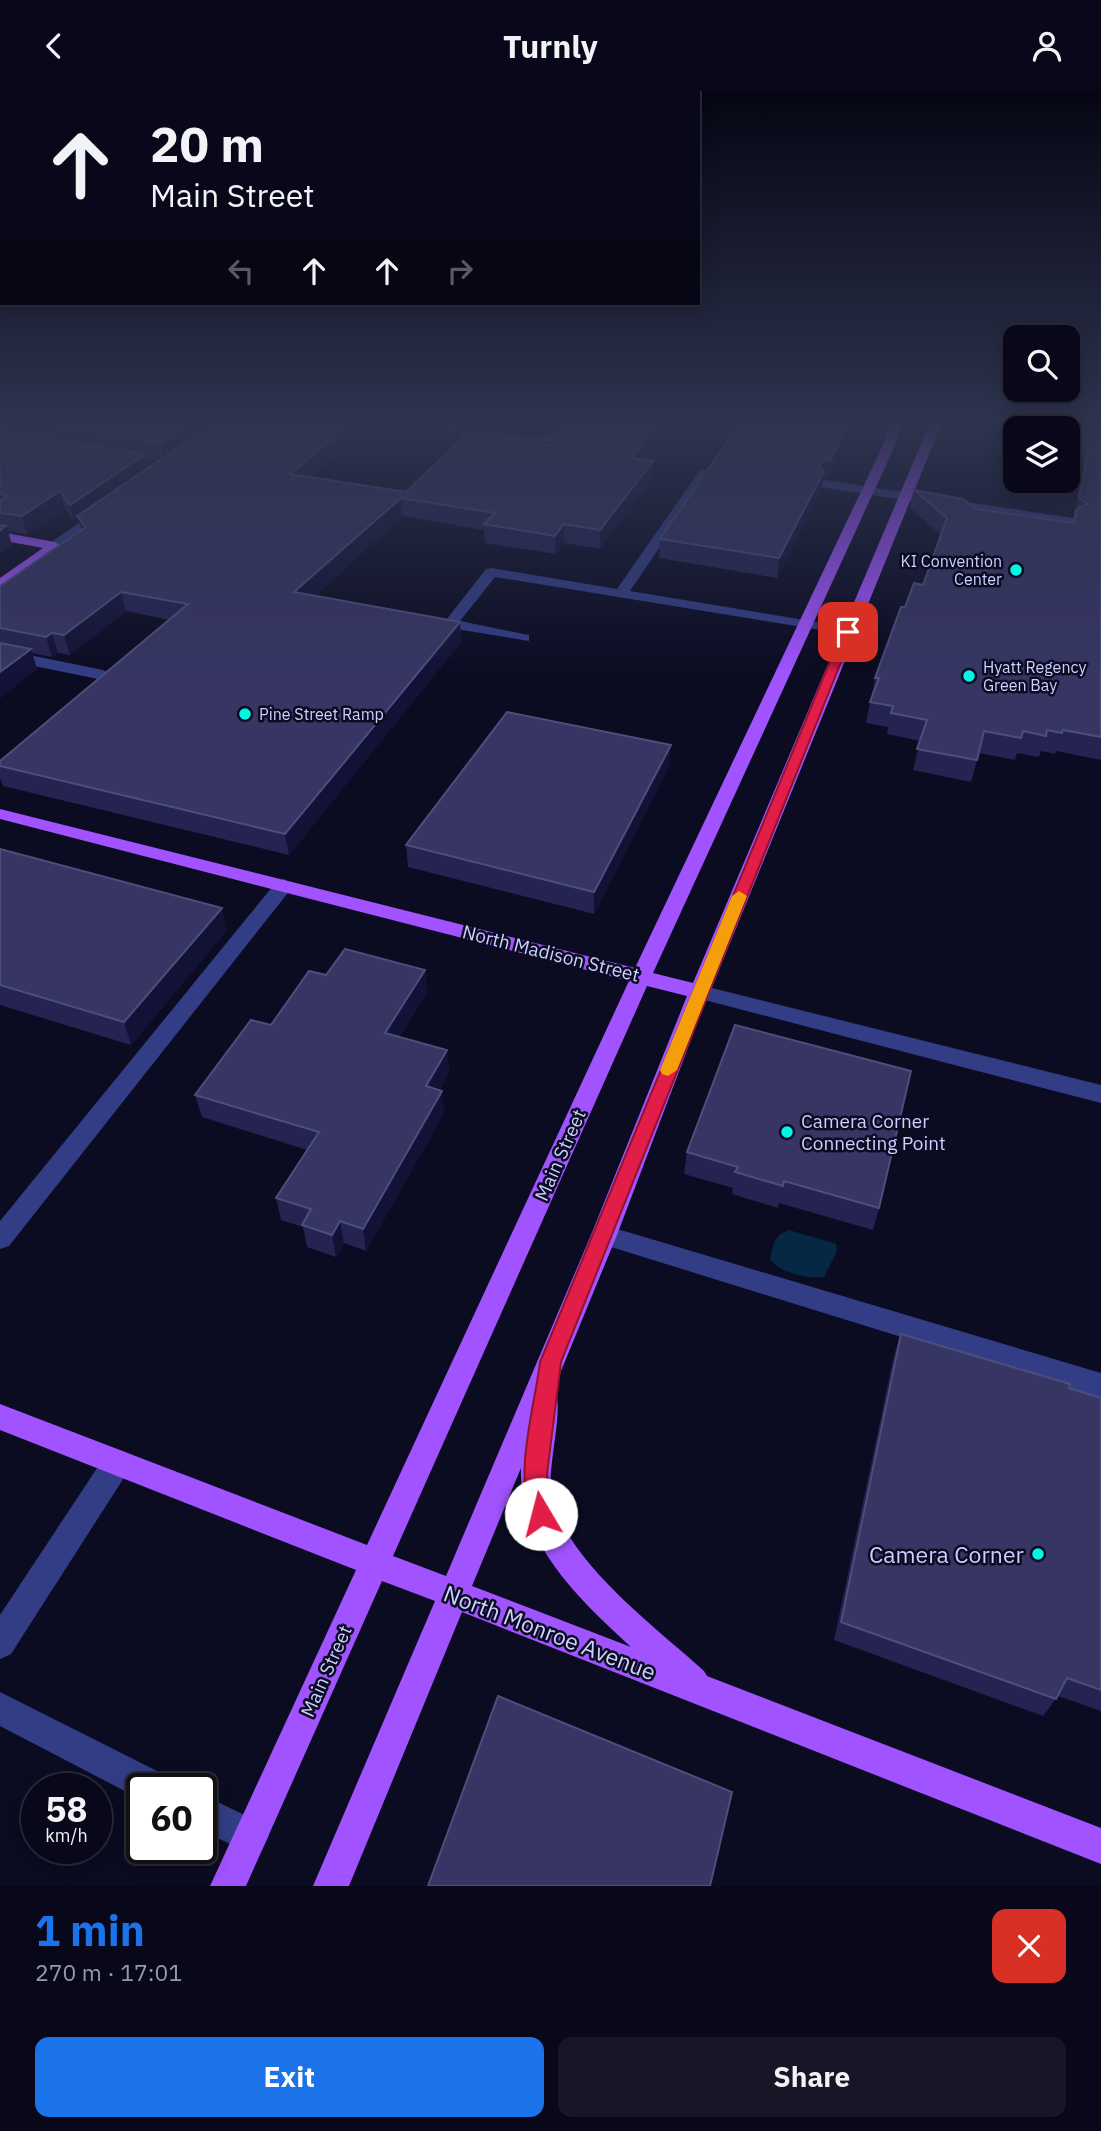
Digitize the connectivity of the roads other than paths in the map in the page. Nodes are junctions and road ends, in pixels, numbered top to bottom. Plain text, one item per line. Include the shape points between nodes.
1 (109, 509) edge
2 (680, 509) edge
3 (859, 509) edge
4 (899, 509) edge
5 (983, 509) edge
6 (1072, 522) edge
7 (0, 536) edge
8 (55, 546) junction
9 (0, 585) edge
10 (621, 594) junction
11 (805, 625) junction
12 (848, 632) junction
13 (524, 638) dead end
14 (0, 654) edge
15 (103, 675) edge
16 (0, 814) edge
17 (284, 885) junction
18 (642, 976) junction
19 (700, 992) junction
20 (1101, 1094) edge
21 (604, 1235) junction
22 (0, 1239) edge
23 (551, 1362) junction
24 (1101, 1386) edge
25 (0, 1417) edge
26 (117, 1463) junction
27 (374, 1563) junction
28 (453, 1594) junction
29 (0, 1643) edge
30 (703, 1691) junction
31 (0, 1708) edge
32 (126, 1773) edge
33 (217, 1819) edge
34 (251, 1836) junction
35 (1101, 1846) edge
36 (228, 1886) edge
37 (331, 1886) edge

1 - 8 street
2 - 10 street
3 - 11 main road, Main Street
4 - 12 main road
5 - 6 street
7 - 8 main road
8 - 9 main road
10 - 11 street
10 - 13 street via 491,572 450,624
11 - 12 street
11 - 18 main road, Main Street
12 - 19 main road
14 - 15 street
16 - 17 main road, North Madison Street
17 - 18 main road, North Madison Street
17 - 22 street
18 - 19 main road, North Madison Street
18 - 27 main road, Main Street
19 - 20 street, North Madison Street
19 - 21 main road
21 - 23 main road
21 - 24 street
23 - 28 main road
23 - 30 main road via 536,1474 541,1514 575,1567
25 - 26 main road, North Monroe Avenue
26 - 27 main road, North Monroe Avenue
26 - 29 street
27 - 28 main road, North Monroe Avenue
27 - 34 main road, Main Street
28 - 30 main road, North Monroe Avenue
28 - 37 main road
30 - 35 main road, North Monroe Avenue
31 - 32 street
33 - 34 street
34 - 36 main road, Main Street

